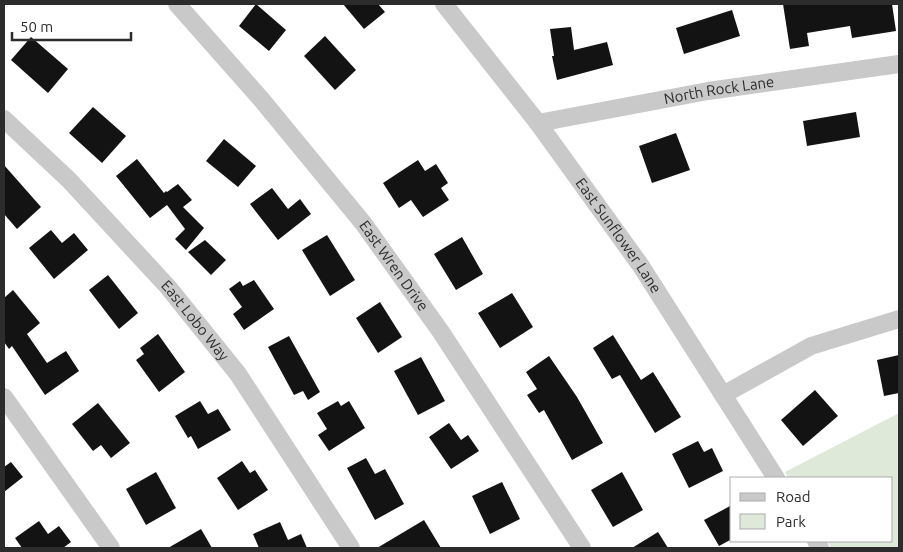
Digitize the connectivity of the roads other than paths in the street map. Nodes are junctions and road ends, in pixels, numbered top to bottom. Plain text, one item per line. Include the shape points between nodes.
1 (177, 4) edge
2 (444, 4) edge
3 (899, 64) edge
4 (4, 119) edge
5 (538, 122) junction
6 (899, 319) edge
7 (723, 395) junction
8 (4, 397) edge
9 (775, 477) edge
10 (112, 548) edge
11 (351, 548) edge
12 (582, 548) edge

1 - 12 street, East Wren Drive via 261,99 363,223 441,332
2 - 5 street, East Sunflower Lane
3 - 5 street, North Rock Lane via 708,91
4 - 11 street, East Lobo Way via 69,180 174,294 238,374
5 - 7 street, East Sunflower Lane via 641,266
6 - 7 street via 811,346
7 - 9 street, East Sunflower Lane
8 - 10 street

